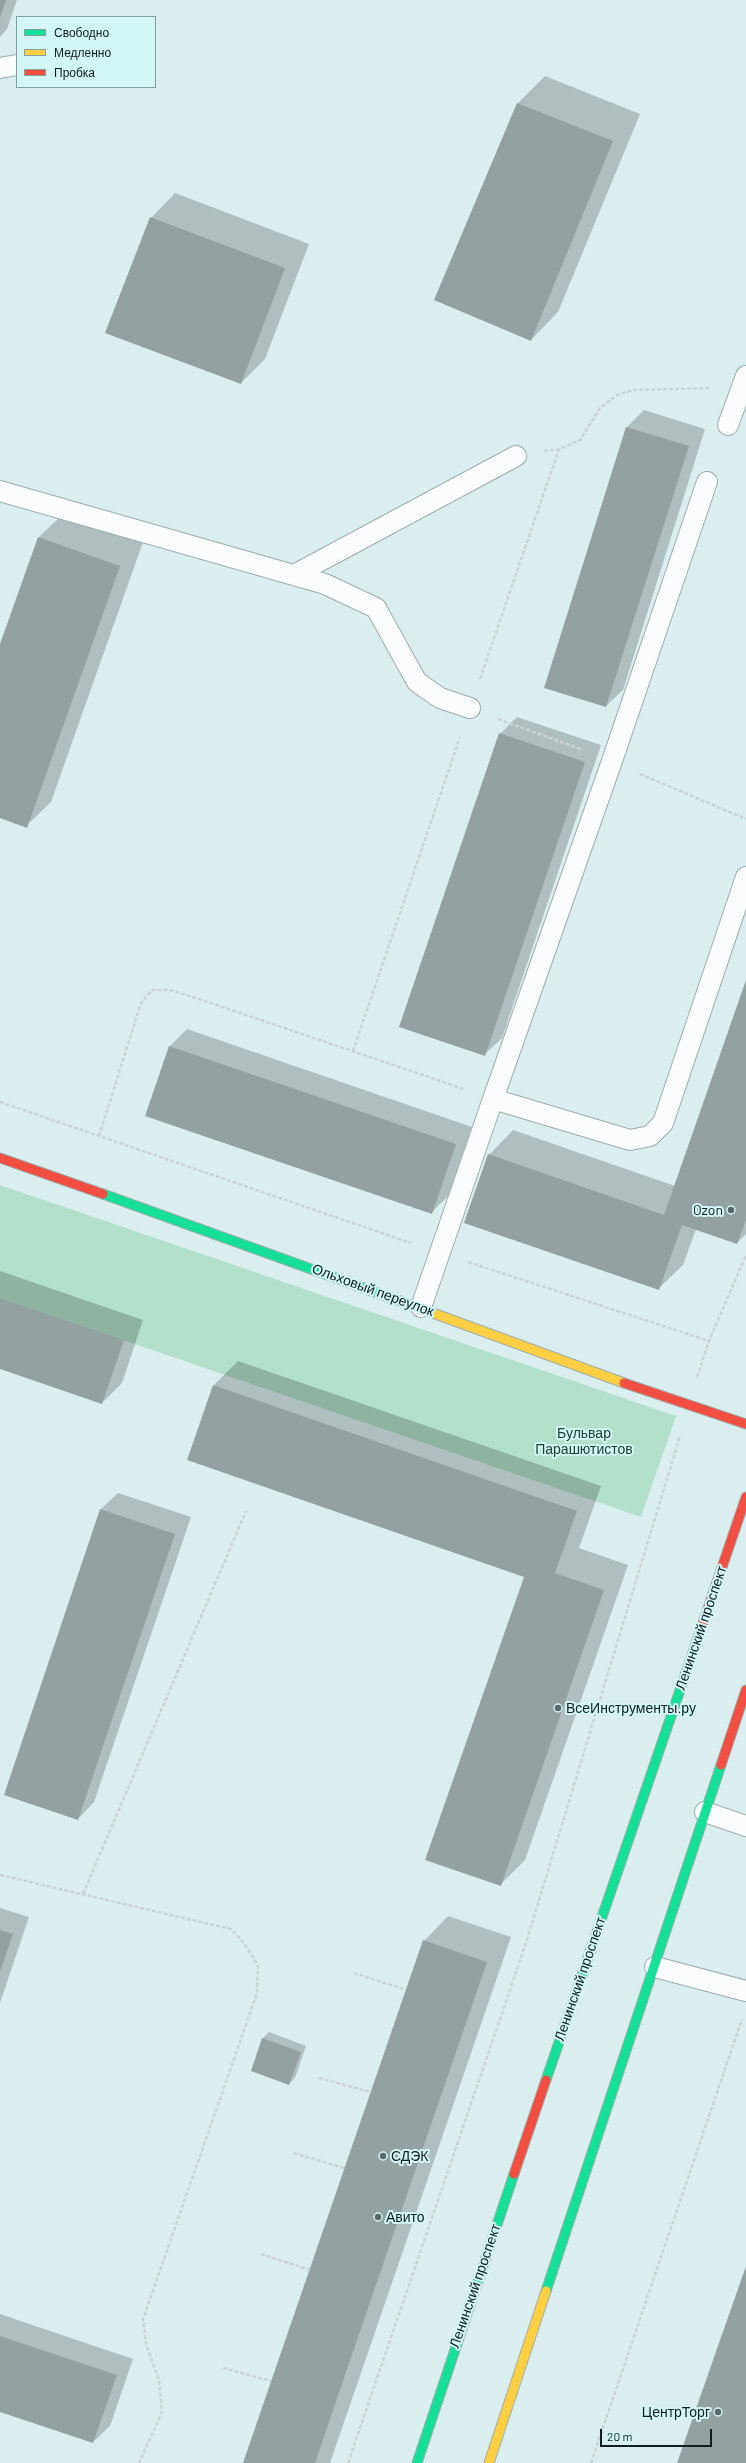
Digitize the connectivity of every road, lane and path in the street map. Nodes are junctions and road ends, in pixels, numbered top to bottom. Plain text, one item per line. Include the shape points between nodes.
1 (16, 65) edge
2 (0, 68) edge
3 (743, 382) edge
4 (728, 425) dead end
5 (559, 449) junction
6 (516, 456) joint
7 (707, 482) dead end
8 (0, 490) edge
9 (294, 575) junction
10 (470, 708) junction
11 (612, 761) junction
12 (746, 819) edge
13 (746, 877) edge
14 (354, 1051) junction
15 (493, 1099) junction
16 (0, 1102) edge
17 (99, 1136) junction
18 (0, 1158) edge
19 (440, 1253) junction
20 (746, 1255) edge
21 (421, 1307) junction
22 (709, 1341) junction
23 (688, 1406) junction
24 (746, 1424) edge
25 (746, 1497) edge
26 (246, 1511) dead end
27 (746, 1690) edge
28 (705, 1812) junction
29 (746, 1826) edge
30 (0, 1875) edge
31 (83, 1894) junction
32 (655, 1967) junction
33 (354, 1973) dead end
34 (406, 1990) dead end
35 (746, 1991) edge
36 (744, 2015) dead end
37 (319, 2078) dead end
38 (371, 2092) dead end
39 (294, 2153) dead end
40 (344, 2168) dead end
41 (261, 2254) dead end
42 (310, 2270) dead end
43 (223, 2368) dead end
44 (271, 2381) dead end
45 (139, 2463) edge
46 (348, 2463) edge
47 (417, 2463) edge
48 (489, 2463) edge
49 (591, 2463) edge

1 - 2 lane
3 - 4 lane
3 - 5 path via 633,390 617,395 600,408 580,440
5 - 6 path
5 - 10 path
6 - 9 lane
7 - 11 lane
8 - 9 lane
9 - 10 lane via 325,584 376,608 417,682 440,698
10 - 11 path
10 - 14 path
11 - 12 path
11 - 15 lane
13 - 15 lane via 663,1124 650,1136 630,1140
14 - 15 path
14 - 17 path via 170,990 152,990 141,1003
15 - 19 lane
16 - 17 path
17 - 19 path
18 - 21 main road, Ольховый переулок
19 - 21 lane
19 - 22 path
20 - 22 path
21 - 23 main road, Ольховый переулок
22 - 23 path
23 - 24 main road, Ольховый переулок
23 - 46 path via 526,1943
25 - 47 main road, Ленинский проспект via 571,2004
26 - 31 path
27 - 28 main road
28 - 29 lane
28 - 32 main road
30 - 31 path
31 - 45 path via 231,1929 258,1965 257,1993 143,2319 146,2344 158,2380 162,2412
32 - 35 lane
32 - 48 main road
33 - 34 path
36 - 49 path
37 - 38 path
39 - 40 path
41 - 42 path
43 - 44 path

